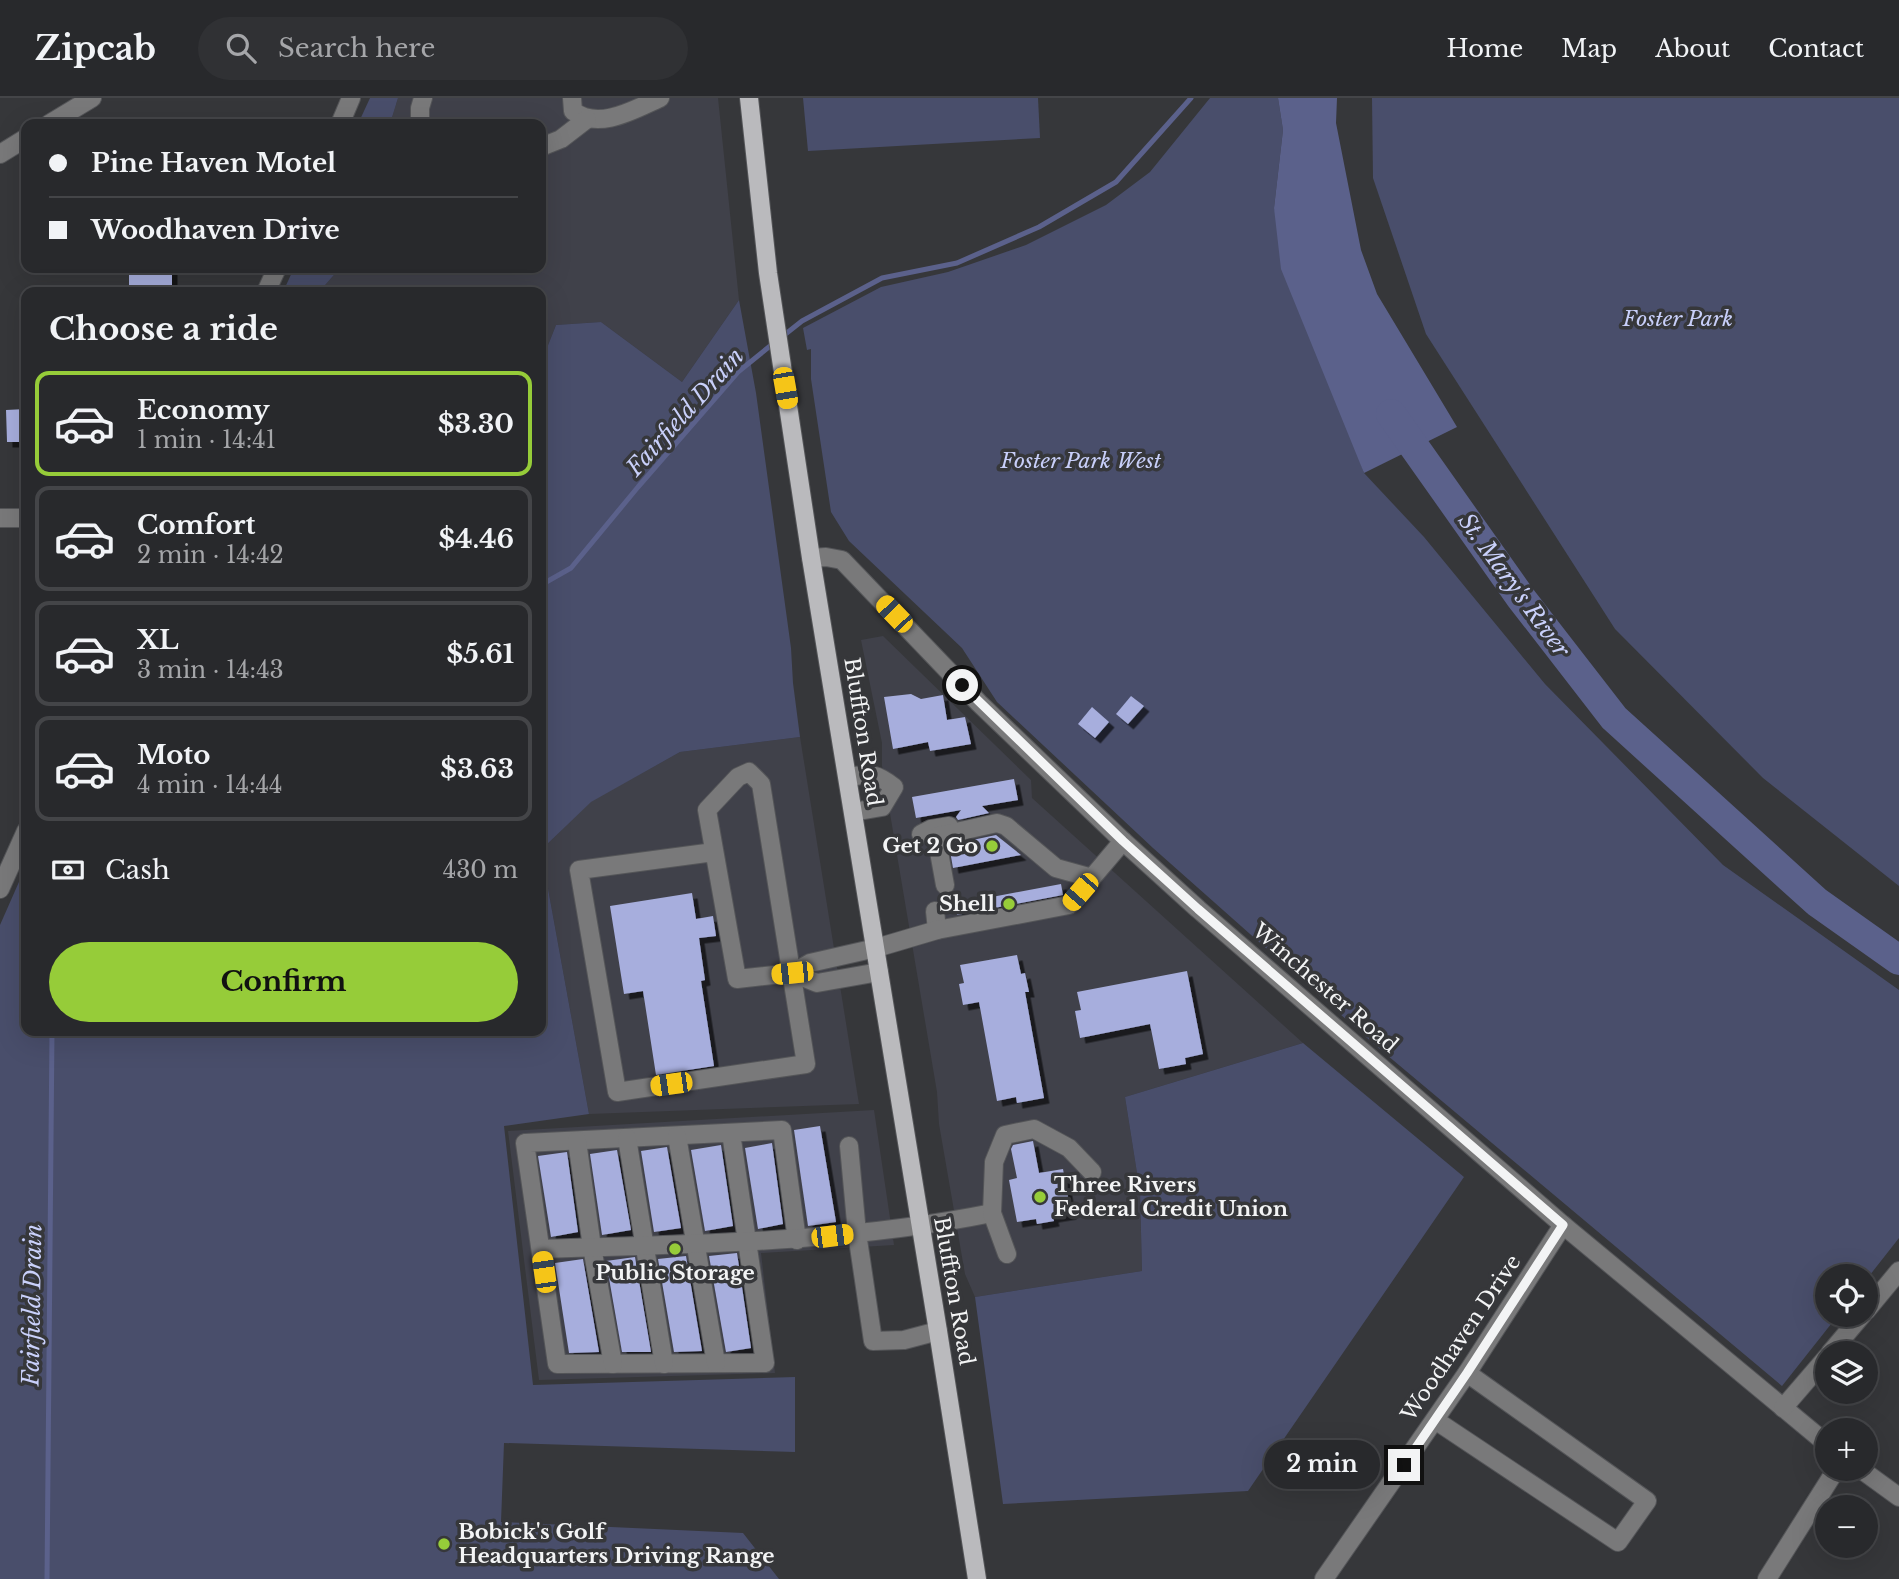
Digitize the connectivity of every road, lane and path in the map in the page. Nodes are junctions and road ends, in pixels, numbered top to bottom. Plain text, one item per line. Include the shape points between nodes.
1 (92, 98) edge
2 (351, 98) edge
3 (423, 98) edge
4 (572, 98) edge
5 (660, 98) edge
6 (749, 98) edge
7 (57, 119) edge
8 (342, 119) edge
9 (420, 119) edge
10 (587, 119) junction
11 (21, 141) edge
12 (546, 145) edge
13 (0, 154) edge
14 (0, 518) edge
15 (21, 518) edge
16 (811, 558) junction
17 (848, 777) junction
18 (853, 812) junction
19 (1027, 830) dead end
20 (921, 834) dead end
21 (1123, 841) junction
22 (21, 842) edge
23 (715, 852) junction
24 (1092, 878) junction
25 (945, 885) dead end
26 (0, 889) edge
27 (936, 911) dead end
28 (937, 930) junction
29 (876, 948) junction
30 (879, 972) junction
31 (792, 973) junction
32 (731, 1133) junction
33 (677, 1136) junction
34 (627, 1138) junction
35 (578, 1141) junction
36 (849, 1146) dead end
37 (1092, 1172) dead end
38 (992, 1213) junction
39 (1563, 1225) junction
40 (920, 1226) junction
41 (857, 1233) junction
42 (797, 1240) junction
43 (747, 1241) junction
44 (696, 1243) junction
45 (644, 1245) junction
46 (592, 1247) junction
47 (541, 1249) junction
48 (1007, 1254) dead end
49 (1899, 1271) edge
50 (1878, 1296) edge
51 (1852, 1327) edge
52 (939, 1331) junction
53 (1841, 1341) edge
54 (716, 1363) junction
55 (612, 1364) junction
56 (664, 1364) junction
57 (1815, 1371) edge
58 (1467, 1373) junction
59 (1783, 1408) junction
60 (1435, 1420) junction
61 (1815, 1434) edge
62 (1829, 1481) edge
63 (1877, 1481) edge
64 (1899, 1497) edge
65 (977, 1579) edge
66 (1324, 1579) edge
67 (1767, 1579) edge

1 - 7 street
2 - 8 street
3 - 9 street
4 - 10 street via 573,111
5 - 10 street via 620,116
6 - 16 main road, Bluffton Road via 768,273
10 - 12 street
11 - 13 street
14 - 15 street
16 - 17 main road, Bluffton Road
16 - 21 street, Winchester Road via 842,560 979,703
17 - 18 main road, Bluffton Road
17 - 18 street via 873,774 894,787 882,807
18 - 29 main road, Bluffton Road
19 - 20 street via 1002,815
21 - 24 street
21 - 39 street, Winchester Road
22 - 26 street
23 - 31 street via 737,979
23 - 31 street via 707,810 738,777 749,772 761,784
23 - 31 street via 579,870 617,1092 806,1064
24 - 25 street via 1056,868 997,823 938,835
24 - 28 street via 1069,905
27 - 28 street
28 - 29 street
29 - 30 main road, Bluffton Road
29 - 31 street via 810,963
30 - 31 street via 817,984
30 - 40 main road, Bluffton Road
32 - 33 street
32 - 42 street via 782,1130
32 - 43 street
33 - 34 street
33 - 44 street
34 - 35 street
34 - 45 street
35 - 46 street
35 - 47 street via 525,1143
36 - 41 street
37 - 38 street via 1069,1148 1034,1129 1005,1135 994,1162
38 - 40 street
38 - 48 street
39 - 58 street, Woodhaven Drive
39 - 59 street, Winchester Road
40 - 41 street
40 - 52 main road, Bluffton Road
41 - 42 street
41 - 52 street via 873,1341 904,1340
42 - 43 street
43 - 44 street
43 - 54 street via 765,1363
44 - 45 street
44 - 54 street
45 - 46 street
45 - 56 street
46 - 47 street
46 - 55 street
47 - 55 street via 557,1364
49 - 50 street
51 - 53 street
52 - 65 main road, Bluffton Road
54 - 56 street
55 - 56 street
57 - 59 street
58 - 60 street, Woodhaven Drive
58 - 60 street via 1647,1501 1618,1542
59 - 61 street, Winchester Road
60 - 66 street, Woodhaven Drive
62 - 67 street
63 - 64 street

